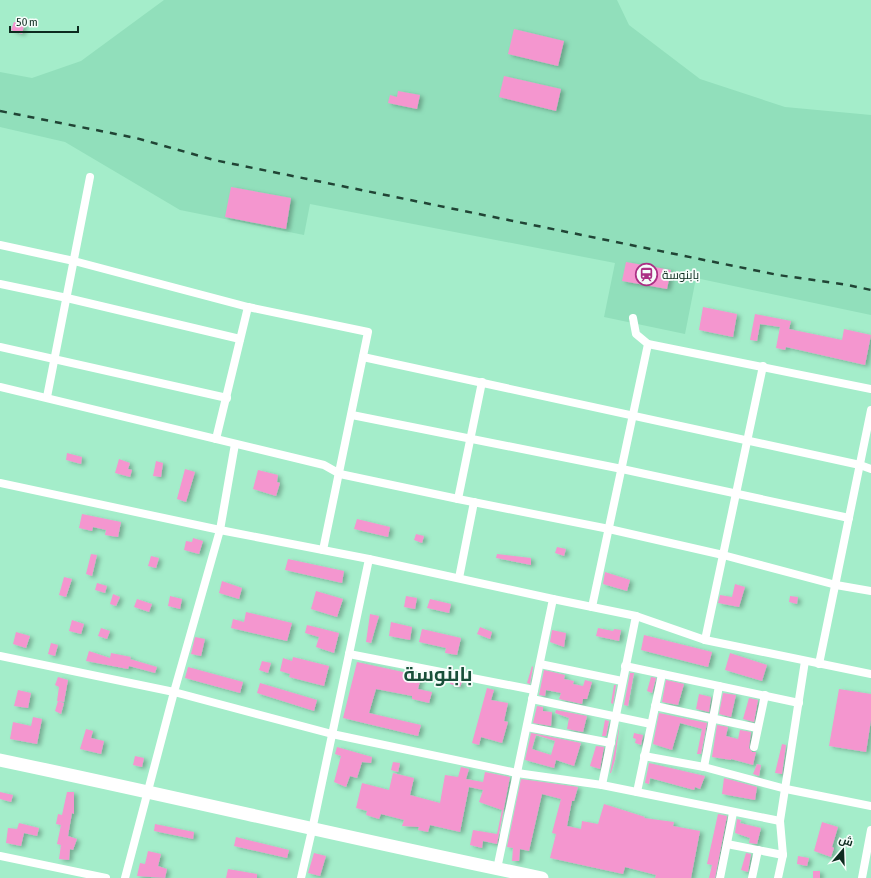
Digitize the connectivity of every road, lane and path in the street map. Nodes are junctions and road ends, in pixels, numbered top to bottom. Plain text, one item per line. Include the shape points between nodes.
1 (90, 177) dead end
2 (0, 245) edge
3 (74, 261) junction
4 (0, 284) edge
5 (67, 298) junction
6 (248, 307) junction
7 (633, 318) dead end
8 (240, 339) junction
9 (648, 344) junction
10 (0, 347) edge
11 (363, 357) junction
12 (55, 359) junction
13 (763, 366) junction
14 (482, 382) junction
15 (0, 387) edge
16 (871, 389) edge
17 (48, 397) junction
18 (227, 398) junction
19 (871, 410) edge
20 (352, 415) junction
21 (633, 416) junction
22 (471, 438) junction
23 (216, 439) junction
24 (746, 441) junction
25 (235, 444) junction
26 (860, 465) junction
27 (622, 469) junction
28 (871, 469) edge
29 (340, 474) junction
30 (0, 483) edge
31 (736, 493) junction
32 (458, 499) junction
33 (474, 502) junction
34 (849, 518) junction
35 (609, 529) junction
36 (220, 530) junction
37 (323, 550) junction
38 (723, 555) junction
39 (369, 559) junction
40 (459, 578) junction
41 (836, 585) junction
42 (871, 591) edge
43 (553, 599) junction
44 (592, 607) junction
45 (636, 616) junction
46 (705, 640) junction
47 (349, 654) junction
48 (3, 658) edge
49 (805, 661) junction
50 (540, 664) junction
51 (819, 664) junction
52 (625, 666) junction
53 (662, 674) junction
54 (871, 674) edge
55 (622, 681) junction
56 (719, 686) junction
57 (534, 690) junction
58 (174, 692) junction
59 (765, 695) junction
60 (532, 699) junction
61 (799, 703) junction
62 (655, 706) junction
63 (616, 716) junction
64 (713, 718) junction
65 (651, 724) junction
66 (527, 727) junction
67 (757, 728) junction
68 (332, 734) junction
69 (611, 743) junction
70 (754, 747) dead end
71 (644, 756) junction
72 (0, 760) edge
73 (704, 767) junction
74 (517, 773) junction
75 (602, 786) junction
76 (786, 789) junction
77 (148, 791) junction
78 (637, 792) junction
79 (871, 806) edge
80 (733, 813) junction
81 (780, 821) junction
82 (312, 830) junction
83 (871, 830) edge
84 (727, 844) junction
85 (758, 850) junction
86 (783, 855) junction
87 (0, 856) edge
88 (497, 869) junction
89 (106, 878) edge
90 (125, 878) edge
91 (301, 878) edge
92 (542, 878) edge
93 (720, 878) edge
94 (752, 878) edge
95 (778, 878) edge
96 (862, 878) edge

1 - 3 street
2 - 3 street
3 - 5 street
3 - 6 street
4 - 5 street
5 - 8 street
5 - 12 street
6 - 8 street
6 - 11 street via 368,332
7 - 9 street via 636,334
8 - 18 street
9 - 13 street
9 - 21 street
10 - 12 street
11 - 14 street
11 - 20 street
12 - 17 street
12 - 18 street
13 - 16 street
13 - 24 street
14 - 21 street
14 - 22 street
15 - 17 street
17 - 23 street
18 - 23 street
19 - 26 street
20 - 22 street
20 - 29 street
21 - 24 street
21 - 27 street
22 - 27 street
22 - 32 street
23 - 25 street
24 - 26 street
24 - 31 street
25 - 29 street via 324,465
25 - 36 street
26 - 28 street
26 - 34 street
27 - 31 street
27 - 35 street
29 - 32 street
29 - 37 street
30 - 36 street
31 - 34 street
31 - 38 street
32 - 33 street
33 - 35 street
33 - 40 street
34 - 41 street
35 - 38 street
35 - 44 street
36 - 37 street
36 - 58 street
37 - 39 street
38 - 41 street
38 - 46 street
39 - 40 street
39 - 47 street
40 - 43 street
41 - 42 street
41 - 51 street
43 - 44 street
43 - 50 street
44 - 45 street
45 - 46 street
45 - 52 street
46 - 49 street
47 - 57 street
47 - 68 street
48 - 58 street
49 - 51 street
49 - 61 street
50 - 55 street
50 - 57 street
51 - 54 street
52 - 53 street
52 - 55 street
53 - 56 street
53 - 62 street
55 - 63 street
56 - 59 street
56 - 64 street
57 - 60 street
58 - 68 street
58 - 77 street
59 - 61 street
59 - 67 street
60 - 63 street
60 - 66 street
61 - 76 street
62 - 64 street
62 - 65 street
63 - 65 street
63 - 69 street
64 - 67 street
64 - 73 street
65 - 71 street
66 - 69 street
66 - 74 street
67 - 70 street
68 - 74 street
68 - 82 street
69 - 75 street
71 - 73 street
71 - 78 street
72 - 77 main road
73 - 76 street
74 - 75 street
74 - 88 street
75 - 78 street
76 - 79 street
76 - 81 street
77 - 82 main road
77 - 90 street
78 - 80 street
80 - 81 street
80 - 84 street
81 - 86 street
82 - 88 main road
82 - 91 street
83 - 96 street
84 - 85 street
84 - 93 street
85 - 86 street
85 - 94 street
86 - 95 street
87 - 89 street
88 - 92 main road

